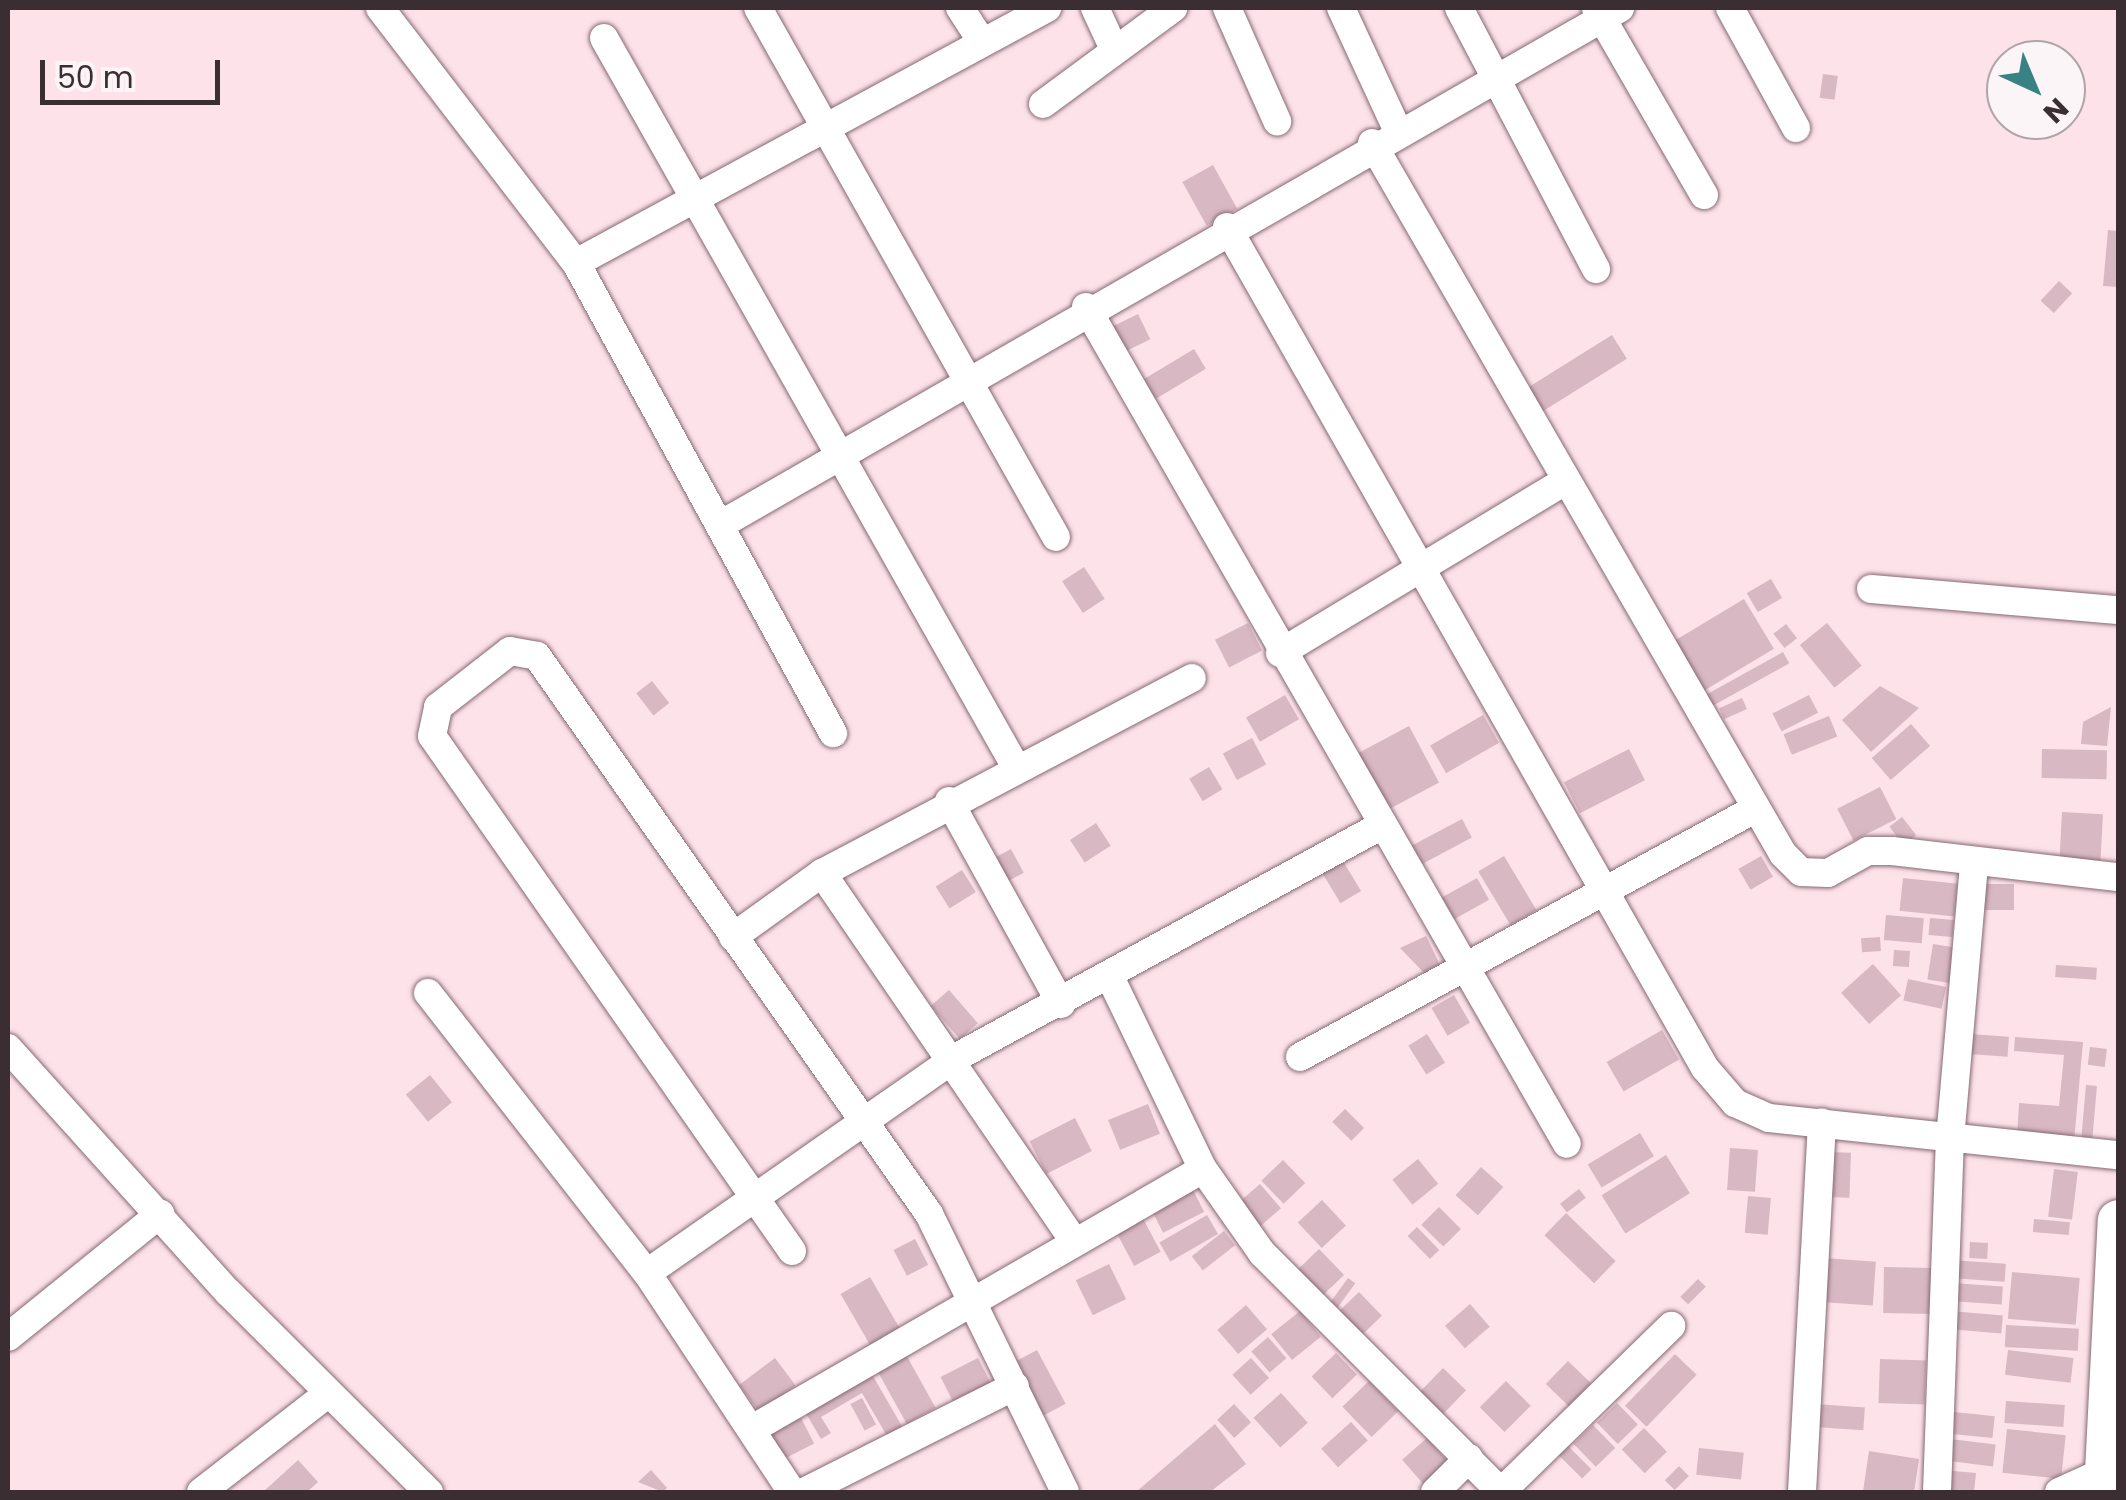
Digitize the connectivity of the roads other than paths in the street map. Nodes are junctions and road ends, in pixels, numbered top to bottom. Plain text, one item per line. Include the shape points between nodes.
1 (382, 8) edge
2 (758, 8) edge
3 (960, 8) edge
4 (1047, 8) edge
5 (1095, 8) edge
6 (1173, 8) edge
7 (1226, 8) edge
8 (1342, 8) edge
9 (1459, 8) edge
10 (1730, 8) edge
11 (1605, 11) edge
12 (604, 38) dead end
13 (981, 40) junction
14 (1113, 47) junction
15 (1491, 79) junction
16 (1043, 104) dead end
17 (1277, 121) dead end
18 (828, 125) junction
19 (1796, 128) dead end
20 (1397, 129) junction
21 (1372, 144) junction
22 (1704, 194) dead end
23 (691, 200) junction
24 (1226, 227) junction
25 (576, 264) junction
26 (1596, 270) dead end
27 (1086, 308) junction
28 (966, 377) junction
29 (837, 451) junction
30 (1562, 482) junction
31 (720, 525) junction
32 (1056, 538) dead end
33 (1424, 566) junction
34 (1871, 589) dead end
35 (2118, 610) edge
36 (1280, 653) junction
37 (1192, 678) dead end
38 (832, 733) dead end
39 (1014, 764) junction
40 (949, 802) junction
41 (1753, 810) junction
42 (1381, 826) junction
43 (1974, 866) junction
44 (822, 873) junction
45 (2118, 877) edge
46 (1607, 892) junction
47 (733, 937) junction
48 (1467, 967) junction
49 (1111, 979) junction
50 (428, 993) dead end
51 (1061, 1004) junction
52 (8, 1048) edge
53 (1300, 1057) dead end
54 (954, 1058) junction
55 (862, 1118) junction
56 (1822, 1124) junction
57 (1950, 1139) junction
58 (1567, 1144) dead end
59 (2118, 1155) edge
60 (1203, 1168) junction
61 (753, 1192) junction
62 (160, 1214) junction
63 (2118, 1220) edge
64 (1075, 1242) junction
65 (792, 1251) dead end
66 (647, 1273) junction
67 (974, 1298) junction
68 (1671, 1326) dead end
69 (8, 1337) edge
70 (1015, 1386) junction
71 (326, 1394) junction
72 (754, 1428) junction
73 (1468, 1458) junction
74 (2109, 1476) edge
75 (1059, 1490) edge
76 (201, 1492) edge
77 (428, 1492) edge
78 (792, 1492) edge
79 (804, 1492) edge
80 (1435, 1492) edge
81 (1501, 1492) edge
82 (1802, 1492) edge
83 (1937, 1492) edge
84 (2059, 1492) edge

1 - 25 street
2 - 18 street
3 - 13 street
4 - 13 street
5 - 14 street
6 - 14 street
7 - 17 street
8 - 20 street
9 - 15 street
10 - 19 street
11 - 15 street
11 - 22 street
12 - 23 street
13 - 18 street
14 - 16 street
15 - 20 street
15 - 26 street
18 - 23 street
18 - 28 street
20 - 21 street
21 - 24 street
21 - 30 street
23 - 25 street
23 - 29 street
24 - 27 street
24 - 33 street
25 - 31 street
27 - 28 street
27 - 36 street
28 - 29 street
28 - 32 street
29 - 31 street
29 - 39 street
30 - 33 street
30 - 41 street
31 - 38 street
33 - 36 street
33 - 46 street
34 - 35 street
36 - 42 street
37 - 39 street
39 - 40 street
40 - 44 street
40 - 51 street
41 - 43 street via 1801,872 1828,873 1868,851
41 - 46 street
42 - 48 street
42 - 49 street
43 - 45 street
43 - 57 street
44 - 47 street
44 - 54 street
46 - 48 street
46 - 56 street via 1706,1068 1735,1103
47 - 55 street
47 - 61 street via 537,656 510,651 438,706 432,736
48 - 53 street
48 - 58 street
49 - 51 street
49 - 60 street
50 - 66 street
51 - 54 street
52 - 62 street
54 - 55 street
54 - 64 street
55 - 61 street
55 - 67 street
56 - 57 street
56 - 82 street
57 - 59 street
57 - 83 street
60 - 64 street
60 - 73 street via 1262,1253
61 - 65 street
61 - 66 street
62 - 69 street
62 - 71 street
63 - 74 highway
64 - 67 street
66 - 72 street
67 - 70 street
67 - 72 street
68 - 81 street
70 - 75 street
70 - 79 street
71 - 76 street
71 - 77 street
72 - 78 street
73 - 80 street
73 - 81 street
74 - 84 street

